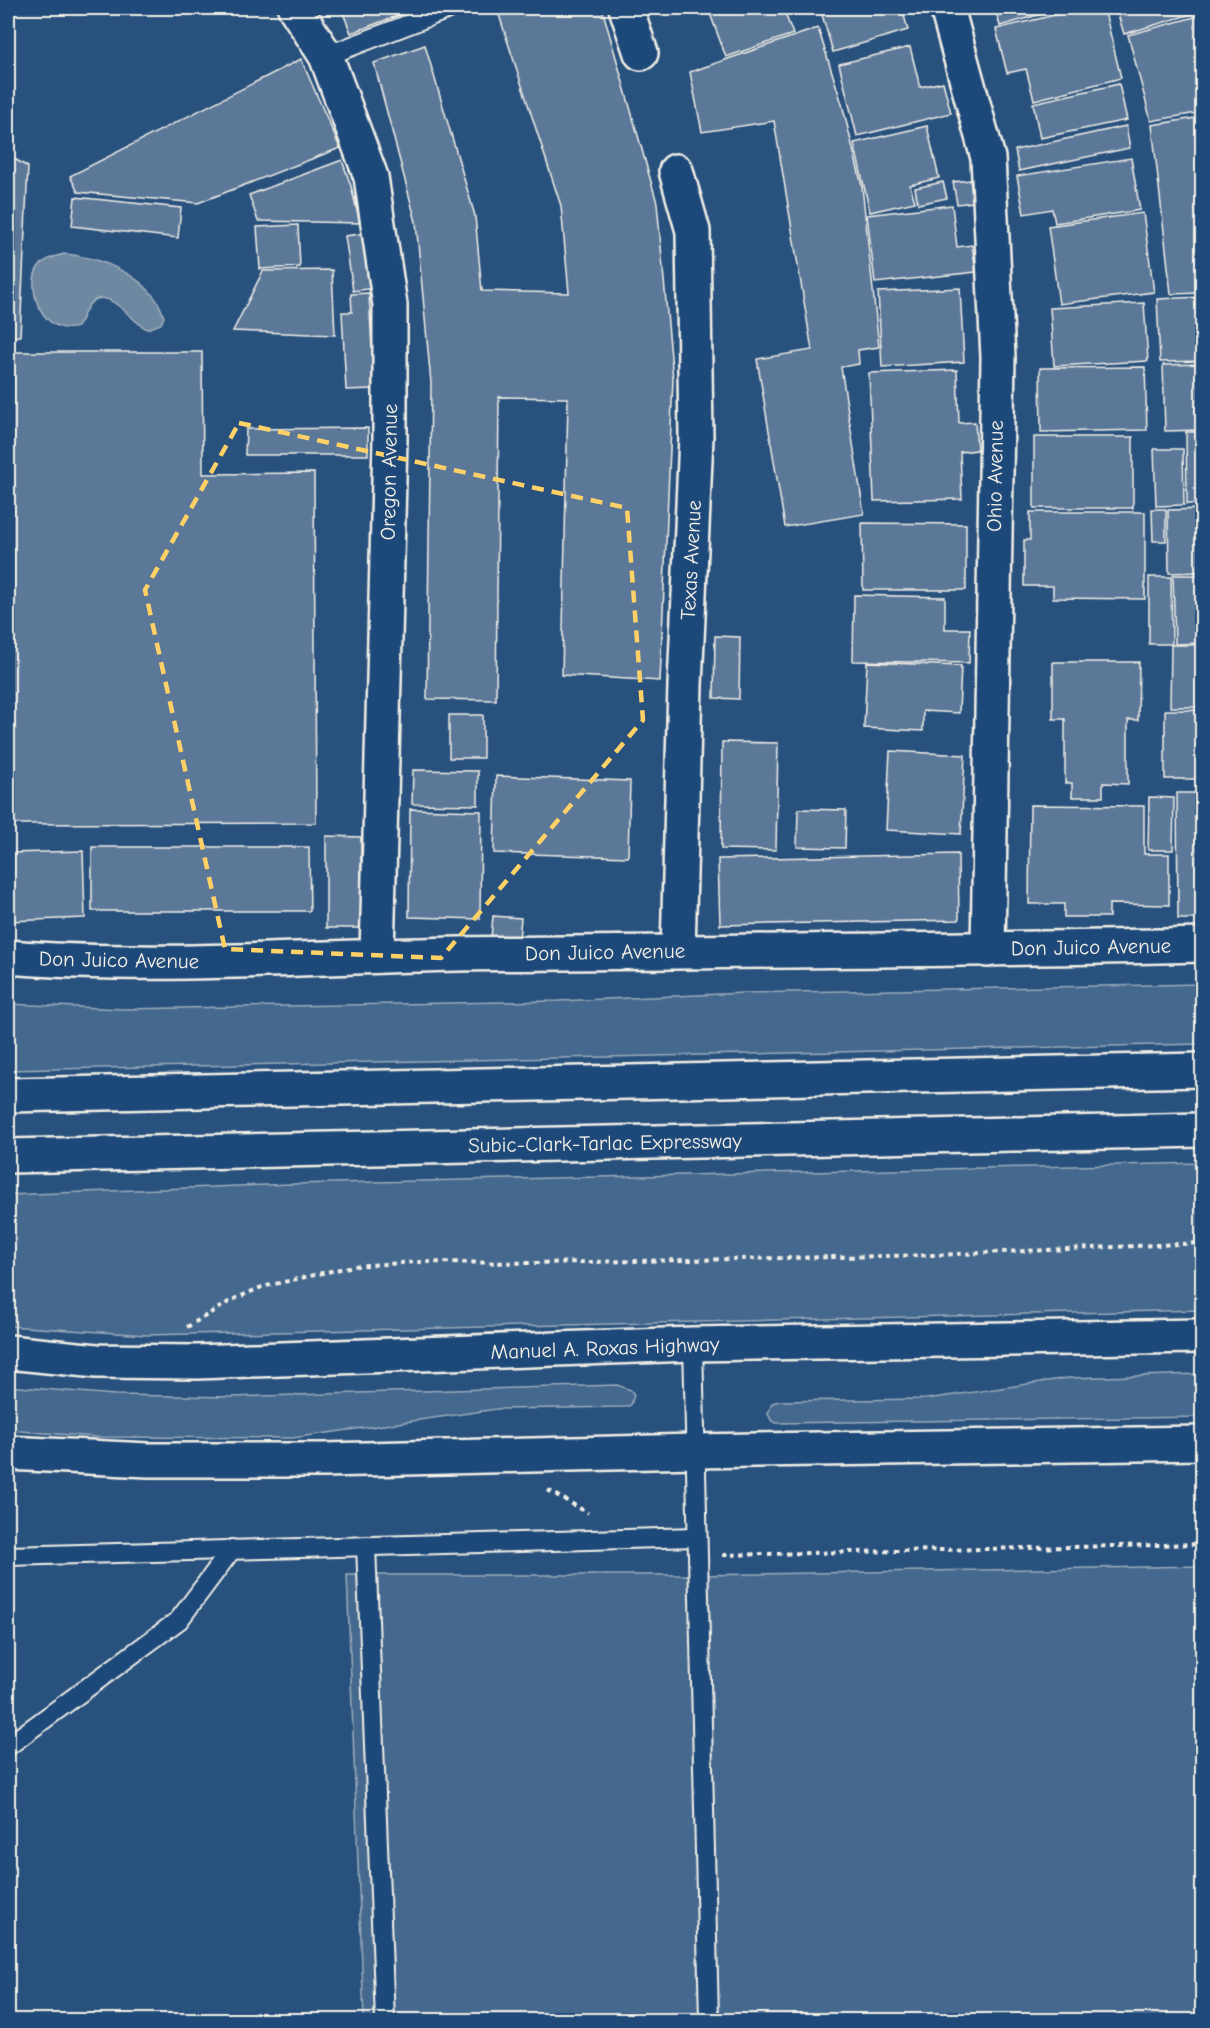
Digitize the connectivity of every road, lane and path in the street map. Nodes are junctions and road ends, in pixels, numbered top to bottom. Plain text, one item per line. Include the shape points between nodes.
1 (295, 8) edge
2 (451, 8) edge
3 (626, 8) edge
4 (947, 8) edge
5 (641, 52) dead end
6 (326, 56) junction
7 (676, 171) dead end
8 (1203, 945) edge
9 (988, 950) junction
10 (678, 951) junction
11 (377, 956) junction
12 (8, 957) edge
13 (1203, 1070) edge
14 (8, 1095) edge
15 (1203, 1130) edge
16 (8, 1156) edge
17 (1203, 1243) edge
18 (180, 1331) dead end
19 (1203, 1336) edge
20 (693, 1344) junction
21 (8, 1352) edge
22 (1203, 1443) edge
23 (695, 1450) junction
24 (8, 1453) edge
25 (696, 1537) junction
26 (366, 1546) junction
27 (232, 1549) junction
28 (8, 1556) edge
29 (8, 1746) edge
30 (385, 2020) edge
31 (709, 2020) edge

1 - 6 main road, Oregon Avenue
2 - 6 lane
3 - 5 main road
4 - 9 main road, Ohio Avenue via 987,158 998,357
6 - 11 main road, Oregon Avenue via 371,177 390,305
7 - 10 main road, Texas Avenue via 693,231 696,437
8 - 9 main road, Don Juico Avenue
9 - 10 main road, Don Juico Avenue
10 - 11 main road, Don Juico Avenue
11 - 12 main road, Don Juico Avenue via 77,963
13 - 14 main road
15 - 16 main road, Subic-Clark-Tarlac Expressway
17 - 18 path via 936,1255 353,1266 262,1287
19 - 20 main road, Manuel A. Roxas Highway
20 - 21 main road, Manuel A. Roxas Highway via 196,1362 97,1360
20 - 23 lane
22 - 23 main road
23 - 24 main road via 324,1460 148,1460
23 - 25 lane
25 - 26 lane
25 - 31 lane
26 - 27 lane
26 - 30 lane
27 - 28 lane
27 - 29 lane via 179,1620

